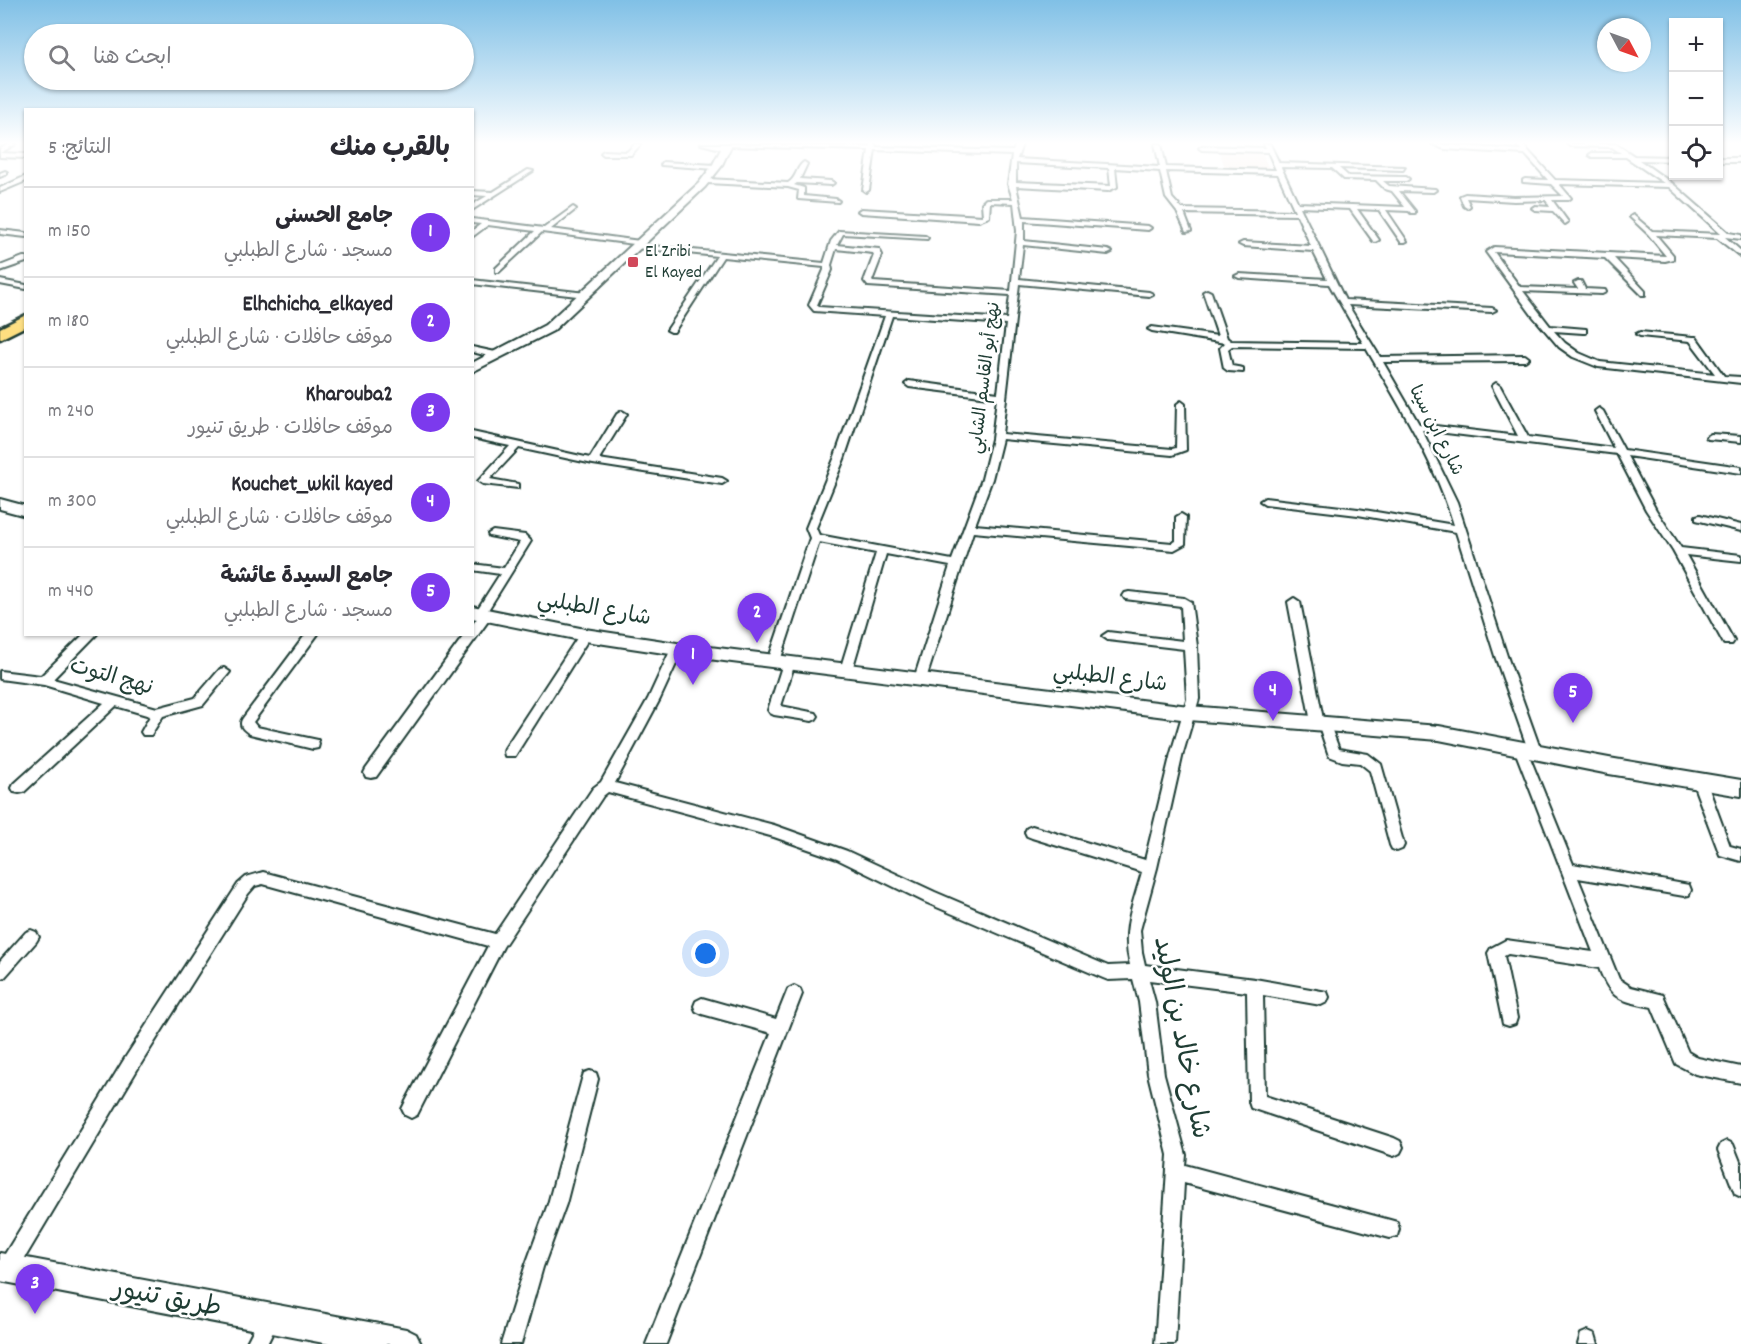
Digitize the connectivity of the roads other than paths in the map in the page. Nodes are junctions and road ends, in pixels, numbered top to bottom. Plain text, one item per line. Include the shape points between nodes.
1 (679, 207) edge
2 (985, 207) edge
3 (1017, 207) edge
4 (1174, 207) edge
5 (1408, 207) edge
6 (1693, 207) edge
7 (1353, 208) junction
8 (1535, 208) dead end
9 (573, 209) dead end
10 (1297, 209) junction
11 (1382, 209) junction
12 (1555, 209) joint
13 (861, 210) dead end
14 (1180, 211) junction
15 (1633, 217) dead end
16 (1020, 219) junction
17 (474, 221) edge
18 (1565, 222) dead end
19 (486, 223) junction
20 (24, 226) edge
21 (1148, 228) dead end
22 (544, 229) junction
23 (1188, 231) dead end
24 (0, 232) edge
25 (9, 233) junction
26 (474, 233) edge
27 (1650, 233) junction
28 (24, 235) edge
29 (1723, 236) junction
30 (1741, 237) edge
31 (925, 238) dead end
32 (1375, 240) dead end
33 (1402, 241) dead end
34 (1020, 243) junction
35 (1243, 244) dead end
36 (638, 245) junction
37 (833, 247) junction
38 (1318, 249) junction
39 (1108, 252) dead end
40 (1606, 254) junction
41 (721, 255) junction
42 (1741, 255) edge
43 (24, 260) edge
44 (827, 265) junction
45 (0, 269) edge
46 (500, 270) dead end
47 (1258, 274) dead end
48 (1239, 276) dead end
49 (1014, 281) junction
50 (1331, 281) junction
51 (0, 282) edge
52 (474, 282) edge
53 (1578, 283) dead end
54 (24, 287) edge
55 (1518, 289) junction
56 (1583, 291) junction
57 (1207, 292) dead end
58 (1602, 292) dead end
59 (1013, 293) junction
60 (1642, 293) dead end
61 (1149, 294) dead end
62 (586, 295) junction
63 (1343, 302) junction
64 (1492, 310) dead end
65 (889, 315) junction
66 (1010, 322) junction
67 (24, 325) edge
68 (24, 326) edge
69 (1548, 328) junction
70 (1152, 329) dead end
71 (671, 330) dead end
72 (1583, 331) dead end
73 (0, 334) edge
74 (1640, 334) dead end
75 (0, 341) edge
76 (1226, 341) junction
77 (1370, 346) junction
78 (474, 349) edge
79 (498, 355) junction
80 (1525, 358) dead end
81 (1378, 360) junction
82 (474, 367) edge
83 (1240, 370) dead end
84 (1721, 377) junction
85 (1741, 380) edge
86 (909, 384) dead end
87 (1496, 386) dead end
88 (1002, 396) junction
89 (1181, 404) dead end
90 (1599, 411) dead end
91 (622, 414) dead end
92 (1416, 426) junction
93 (474, 435) edge
94 (998, 436) junction
95 (1711, 437) dead end
96 (1741, 439) edge
97 (1525, 440) junction
98 (516, 445) junction
99 (1621, 452) junction
100 (593, 461) junction
101 (1741, 470) edge
102 (722, 481) dead end
103 (515, 486) dead end
104 (1265, 501) dead end
105 (0, 504) edge
106 (24, 510) edge
107 (1181, 517) dead end
108 (1700, 519) dead end
109 (970, 528) junction
110 (1741, 528) edge
111 (1462, 530) junction
112 (493, 534) dead end
113 (815, 538) junction
114 (882, 549) junction
115 (1678, 551) junction
116 (1741, 558) edge
117 (956, 564) junction
118 (476, 567) dead end
119 (507, 572) junction
120 (1129, 596) dead end
121 (1294, 602) dead end
122 (480, 613) edge
123 (474, 629) edge
124 (585, 635) junction
125 (90, 636) edge
126 (312, 636) edge
127 (471, 636) edge
128 (1108, 636) dead end
129 (1728, 641) dead end
130 (1191, 646) junction
131 (677, 649) junction
132 (782, 662) junction
133 (846, 670) junction
134 (224, 672) dead end
135 (0, 675) edge
136 (920, 680) junction
137 (44, 681) junction
138 (114, 701) junction
139 (157, 713) junction
140 (1190, 713) junction
141 (812, 716) dead end
142 (1320, 722) junction
143 (147, 732) dead end
144 (313, 744) dead end
145 (1527, 749) junction
146 (510, 752) dead end
147 (371, 773) dead end
148 (1699, 781) junction
149 (606, 786) junction
150 (19, 788) dead end
151 (1741, 788) edge
152 (1032, 832) dead end
153 (1396, 845) dead end
154 (1741, 855) edge
155 (1150, 868) junction
156 (1569, 870) junction
157 (1684, 890) dead end
158 (31, 937) dead end
159 (498, 942) junction
160 (1603, 961) junction
161 (0, 972) edge
162 (1140, 972) junction
163 (1255, 986) junction
164 (794, 994) dead end
165 (1321, 997) dead end
166 (702, 1006) dead end
167 (1509, 1018) dead end
168 (782, 1028) junction
169 (1741, 1075) edge
170 (590, 1079) dead end
171 (411, 1109) dead end
172 (1394, 1147) dead end
173 (1727, 1149) dead end
174 (1177, 1172) junction
175 (1741, 1188) edge
176 (1390, 1229) dead end
177 (3, 1268) edge
178 (263, 1332) edge
179 (406, 1344) edge
180 (511, 1344) edge
181 (657, 1344) edge
182 (1165, 1344) edge

1 - 36 street
2 - 13 street via 986,217 979,219
3 - 16 street, نهج أبو القاسم الشابي
4 - 14 street
5 - 11 street via 1412,211
6 - 29 street
7 - 10 street
7 - 11 street
7 - 32 street
8 - 12 street
9 - 22 street
10 - 14 street
10 - 38 street, شارع ابن سينا
11 - 33 street
12 - 18 street
14 - 23 street
15 - 27 street
16 - 21 street
16 - 34 street, نهج أبو القاسم الشابي
17 - 19 street
19 - 22 street
19 - 26 street
20 - 25 street
22 - 36 street
22 - 46 street
24 - 25 street
25 - 28 street
27 - 29 street
27 - 40 street via 1670,257
29 - 30 street
29 - 42 street
31 - 37 street via 843,231
34 - 39 street
34 - 49 street, نهج أبو القاسم الشابي
35 - 38 street
36 - 41 street
36 - 62 street
37 - 44 street
37 - 59 street via 876,250 878,255 868,281 871,284
38 - 50 street, شارع ابن سينا
40 - 55 street via 1494,249 1491,252
40 - 60 street
41 - 44 street
41 - 71 street
43 - 45 street
44 - 65 street via 813,305 817,309
47 - 50 street
48 - 50 street
49 - 59 street, نهج أبو القاسم الشابي
49 - 61 street
50 - 63 street, شارع ابن سينا
51 - 54 street
52 - 62 street
53 - 56 street
55 - 56 street
55 - 69 street
56 - 58 street
57 - 76 street
59 - 66 street, نهج أبو القاسم الشابي
62 - 79 street via 549,328
63 - 64 street
63 - 77 street, شارع ابن سينا
65 - 66 street
65 - 113 street via 811,528
66 - 88 street, نهج أبو القاسم الشابي
67 - 73 highway
68 - 75 highway
69 - 72 street
69 - 84 street via 1562,345 1599,364
70 - 76 street
74 - 84 street via 1693,339
76 - 77 street
76 - 83 street via 1228,368
77 - 81 street, شارع ابن سينا
78 - 79 street
79 - 82 street
80 - 81 street
81 - 92 street, شارع ابن سينا
84 - 85 street
86 - 88 street
87 - 97 street
88 - 94 street, نهج أبو القاسم الشابي
89 - 94 street via 1181,450 1172,453
90 - 99 street
91 - 100 street
92 - 97 street
92 - 111 street, شارع ابن سينا
93 - 98 street
94 - 109 street, نهج أبو القاسم الشابي
95 - 96 street
97 - 99 street
98 - 100 street
98 - 103 street via 483,481
99 - 101 street
99 - 115 street
100 - 102 street
104 - 111 street
105 - 106 street
107 - 109 street via 1181,542 1174,547
108 - 110 street
109 - 117 street, نهج أبو القاسم الشابي
111 - 145 street, شارع ابن سينا
112 - 119 street via 526,541
113 - 114 street
113 - 132 street
114 - 117 street
114 - 133 street
115 - 116 street
115 - 129 street
117 - 136 street, نهج أبو القاسم الشابي
118 - 119 street
119 - 122 street
120 - 130 street, شارع خالد بن الوليد via 1184,602
121 - 142 street
122 - 123 street
122 - 124 street, شارع الطبلبي
124 - 131 street, شارع الطبلبي
124 - 146 street
125 - 137 street, نهج التوت
126 - 144 street via 247,722 254,731
127 - 147 street
128 - 130 street
130 - 140 street, شارع خالد بن الوليد
131 - 132 street, شارع الطبلبي
131 - 149 street
132 - 133 street, شارع الطبلبي
132 - 141 street via 774,710
133 - 136 street, شارع الطبلبي
134 - 139 street, نهج التوت via 200,702
135 - 137 street, نهج التوت
136 - 140 street, شارع الطبلبي
137 - 138 street, نهج التوت
138 - 139 street, نهج التوت
138 - 150 street
139 - 143 street
140 - 142 street, شارع الطبلبي
140 - 155 street, شارع خالد بن الوليد
142 - 145 street, شارع الطبلبي via 1439,733
142 - 153 street via 1334,752 1364,758 1376,768
145 - 148 street, شارع الطبلبي
145 - 156 street, شارع ابن سينا
148 - 151 street, شارع الطبلبي
148 - 154 street via 1725,851
149 - 159 street via 598,792
149 - 162 street via 774,831 842,855 1085,965 1108,973
152 - 155 street
155 - 162 street, شارع خالد بن الوليد via 1133,930
156 - 157 street
156 - 160 street, شارع ابن سينا
158 - 161 street
159 - 171 street
159 - 177 street via 263,878 251,882
160 - 167 street via 1506,947 1496,953
160 - 169 street, شارع ابن سينا via 1613,984 1628,994 1657,1000 1682,1058 1695,1066
162 - 163 street
162 - 174 street, شارع خالد بن الوليد via 1156,1074 1177,1155
163 - 165 street
163 - 172 street via 1257,1102
164 - 168 street
166 - 168 street
168 - 181 street
170 - 180 street via 557,1204
173 - 175 street
174 - 176 street
174 - 182 street, شارع خالد بن الوليد
177 - 178 street, طريق تنيور
178 - 179 street, طريق تنيور

